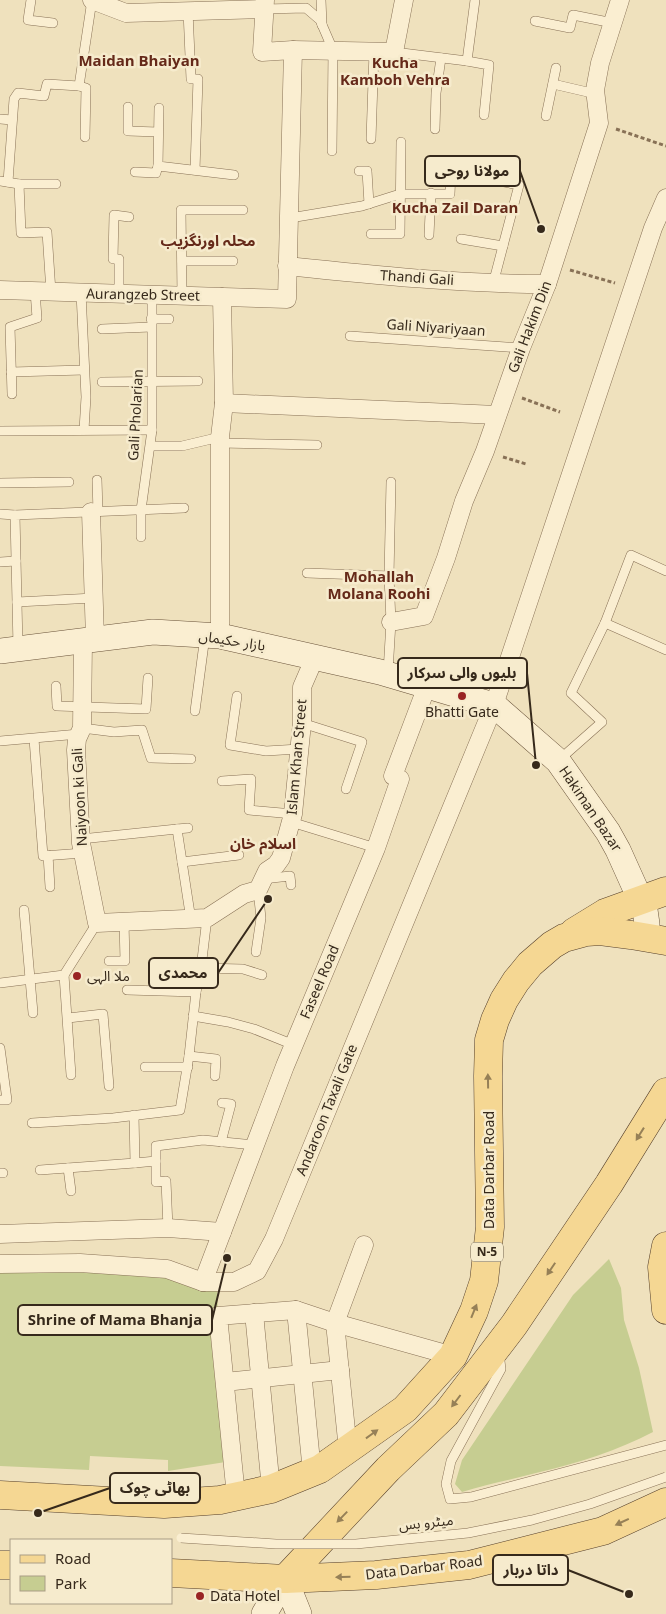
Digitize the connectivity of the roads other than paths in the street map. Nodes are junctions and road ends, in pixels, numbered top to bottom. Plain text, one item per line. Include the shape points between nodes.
1 (31, 0) edge
2 (92, 0) edge
3 (321, 0) edge
4 (404, 0) edge
5 (475, 0) edge
6 (620, 0) edge
7 (306, 4) edge
8 (265, 5) edge
9 (188, 11) junction
10 (535, 21) dead end
11 (52, 23) dead end
12 (613, 23) junction
13 (322, 26) junction
14 (293, 50) junction
15 (333, 50) junction
16 (374, 52) junction
17 (394, 52) junction
18 (442, 58) junction
19 (467, 61) junction
20 (556, 68) dead end
21 (553, 84) junction
22 (79, 86) junction
23 (596, 94) junction
24 (128, 106) dead end
25 (159, 108) dead end
26 (484, 115) dead end
27 (546, 116) dead end
28 (0, 119) edge
29 (12, 120) junction
30 (435, 129) dead end
31 (158, 132) junction
32 (85, 136) dead end
33 (372, 138) dead end
34 (401, 142) dead end
35 (332, 151) dead end
36 (158, 166) junction
37 (195, 170) junction
38 (359, 171) dead end
39 (134, 172) dead end
40 (234, 175) dead end
41 (4, 182) edge
42 (19, 184) junction
43 (56, 184) dead end
44 (431, 193) junction
45 (400, 194) junction
46 (666, 198) edge
47 (369, 204) junction
48 (243, 210) dead end
49 (129, 217) dead end
50 (290, 218) junction
51 (372, 234) dead end
52 (429, 235) dead end
53 (461, 239) dead end
54 (503, 246) junction
55 (182, 261) junction
56 (233, 261) dead end
57 (287, 266) junction
58 (493, 284) junction
59 (547, 284) junction
60 (0, 290) edge
61 (43, 291) junction
62 (81, 293) junction
63 (119, 294) junction
64 (152, 295) junction
65 (182, 296) junction
66 (222, 297) junction
67 (169, 319) dead end
68 (151, 323) junction
69 (102, 329) dead end
70 (350, 336) dead end
71 (521, 348) junction
72 (84, 370) junction
73 (11, 372) junction
74 (153, 381) junction
75 (198, 381) dead end
76 (102, 382) dead end
77 (12, 394) dead end
78 (224, 403) junction
79 (497, 415) junction
80 (84, 430) junction
81 (152, 430) junction
82 (0, 431) edge
83 (220, 440) junction
84 (317, 445) dead end
85 (151, 446) junction
86 (98, 480) dead end
87 (69, 482) dead end
88 (391, 482) dead end
89 (0, 483) edge
90 (184, 508) dead end
91 (140, 510) junction
92 (94, 512) junction
93 (0, 514) edge
94 (15, 515) junction
95 (141, 537) dead end
96 (16, 561) junction
97 (0, 562) edge
98 (666, 571) edge
99 (307, 573) dead end
100 (389, 576) junction
101 (94, 598) junction
102 (17, 602) junction
103 (391, 622) junction
104 (605, 623) junction
105 (213, 636) junction
106 (89, 640) junction
107 (9, 650) edge
108 (666, 650) edge
109 (315, 657) junction
110 (388, 675) junction
111 (148, 678) dead end
112 (56, 686) dead end
113 (427, 686) junction
114 (238, 696) dead end
115 (462, 696) joint
116 (494, 705) junction
117 (83, 707) junction
118 (195, 711) dead end
119 (302, 723) junction
120 (81, 731) junction
121 (34, 739) junction
122 (0, 741) edge
123 (299, 749) junction
124 (191, 760) dead end
125 (558, 761) junction
126 (222, 781) dead end
127 (346, 790) dead end
128 (292, 818) junction
129 (188, 828) dead end
130 (177, 829) junction
131 (82, 846) junction
132 (376, 848) junction
133 (48, 855) junction
134 (239, 855) dead end
135 (182, 862) junction
136 (260, 885) junction
137 (291, 885) dead end
138 (50, 886) dead end
139 (654, 895) edge
140 (24, 910) dead end
141 (199, 919) junction
142 (124, 922) junction
143 (98, 923) junction
144 (564, 938) junction
145 (656, 939) edge
146 (256, 952) dead end
147 (109, 961) dead end
148 (201, 968) junction
149 (64, 975) junction
150 (262, 975) dead end
151 (30, 979) junction
152 (0, 983) edge
153 (127, 990) dead end
154 (196, 992) junction
155 (33, 1013) dead end
156 (193, 1016) junction
157 (68, 1018) junction
158 (294, 1045) junction
159 (0, 1048) edge
160 (189, 1056) junction
161 (145, 1067) dead end
162 (188, 1067) junction
163 (72, 1075) dead end
164 (214, 1076) dead end
165 (109, 1086) dead end
166 (666, 1092) edge
167 (0, 1100) edge
168 (222, 1103) dead end
169 (134, 1115) junction
170 (32, 1122) dead end
171 (221, 1142) junction
172 (254, 1145) junction
173 (156, 1161) junction
174 (135, 1163) junction
175 (68, 1168) junction
176 (40, 1170) dead end
177 (71, 1191) dead end
178 (168, 1228) junction
179 (222, 1232) junction
180 (0, 1234) edge
181 (364, 1246) dead end
182 (666, 1246) edge
183 (0, 1264) edge
184 (202, 1282) junction
185 (296, 1310) junction
186 (666, 1310) edge
187 (254, 1313) junction
188 (335, 1323) junction
189 (498, 1346) junction
190 (453, 1356) junction
191 (340, 1370) junction
192 (303, 1374) junction
193 (261, 1378) junction
194 (225, 1382) junction
195 (666, 1445) edge
196 (348, 1450) junction
197 (312, 1472) junction
198 (666, 1477) edge
199 (271, 1489) junction
200 (0, 1495) edge
201 (236, 1496) junction
202 (666, 1502) edge
203 (181, 1538) dead end
204 (172, 1573) edge
205 (285, 1579) junction
206 (264, 1614) edge
207 (299, 1614) edge

1 - 11 lane via 28,20
2 - 9 street via 126,13
2 - 22 lane
3 - 13 lane
4 - 17 street
5 - 19 lane
6 - 12 street, Gali Hakim Din
7 - 8 lane
7 - 13 lane
8 - 9 street
8 - 14 street via 262,52
9 - 37 lane via 191,79 198,79
10 - 12 lane via 570,28 573,15
12 - 23 street, Gali Hakim Din via 600,63
13 - 15 lane
14 - 15 street
14 - 50 street
15 - 16 street
15 - 35 lane
16 - 17 street
16 - 33 lane
17 - 18 lane
18 - 19 lane
18 - 30 lane via 436,93
19 - 26 lane via 489,65
20 - 21 lane
21 - 23 lane
21 - 27 lane
22 - 29 lane via 47,84 44,96 18,93 14,99
22 - 32 lane via 86,88
23 - 59 street, Gali Hakim Din via 599,123
24 - 31 lane via 128,132
25 - 31 lane
28 - 29 lane
29 - 41 lane
31 - 36 lane
34 - 45 lane
36 - 37 lane
36 - 39 lane via 156,173
37 - 40 lane
38 - 47 lane via 366,171
41 - 42 lane
42 - 43 lane
42 - 61 lane via 21,233 48,232
44 - 45 lane
44 - 52 lane
44 - 54 lane via 450,194 451,172 519,186
45 - 47 lane
45 - 51 lane via 400,234
46 - 116 street, Andaroon Taxali Gate via 653,228
47 - 50 lane
48 - 55 lane via 181,210
49 - 63 lane via 114,215 113,259 119,259
50 - 57 street
53 - 54 lane
54 - 58 lane
55 - 56 lane
55 - 65 lane
57 - 58 street, Thandi Gali
57 - 66 street, Aurangzeb Street via 287,299
58 - 59 street, Thandi Gali
59 - 71 street, Gali Hakim Din
60 - 61 street, Aurangzeb Street
61 - 62 street, Aurangzeb Street
61 - 73 lane via 37,318 10,327
62 - 63 street, Aurangzeb Street
62 - 72 lane
63 - 64 street, Aurangzeb Street
64 - 65 street, Aurangzeb Street
64 - 68 lane, Gali Pholarian
65 - 66 street, Aurangzeb Street
66 - 78 street
67 - 68 lane
68 - 69 lane
68 - 74 lane, Gali Pholarian
70 - 71 lane, Gali Niyariyaan
71 - 79 street, Gali Hakim Din
72 - 73 lane
72 - 80 lane
73 - 77 lane
74 - 75 lane
74 - 76 lane
74 - 81 lane, Gali Pholarian
78 - 79 street
78 - 83 street
79 - 103 street, Gali Hakim Din via 424,616
80 - 81 lane
80 - 82 lane
81 - 85 lane, Gali Pholarian
83 - 84 lane
83 - 85 lane via 182,446
83 - 105 street
85 - 91 lane, Gali Pholarian
86 - 92 lane
87 - 89 lane
88 - 100 lane
90 - 91 lane
91 - 92 lane
91 - 95 lane, Gali Pholarian
92 - 94 lane
92 - 101 street, Naiyoon ki Gali
93 - 94 lane
94 - 96 lane
96 - 97 lane
96 - 102 lane
98 - 104 lane via 631,555
99 - 100 lane
100 - 103 lane
101 - 102 lane
101 - 106 street, Naiyoon ki Gali
102 - 107 lane
103 - 110 lane
104 - 108 lane
104 - 125 lane via 571,693 602,722
105 - 106 street, بازار حکیماں via 153,632
105 - 109 street, بازار حکیماں
105 - 118 lane
106 - 107 street, بازار حکیماں
106 - 117 street, Naiyoon ki Gali via 82,681
109 - 110 street, بازار حکیماں
109 - 119 street, Islam Khan Street via 302,687
110 - 113 street, بازار حکیماں
111 - 117 lane via 146,709
112 - 117 lane via 57,706
113 - 115 street, بازار حکیماں
113 - 132 street, Faseel Road via 393,776 400,779
114 - 123 lane via 230,745 266,751
115 - 116 street, Hakiman Bazar
116 - 125 street, Hakiman Bazar
116 - 184 street, Andaroon Taxali Gate via 274,1239 257,1271 234,1282
117 - 120 street, Naiyoon ki Gali
119 - 123 street, Islam Khan Street
119 - 127 lane via 362,742
120 - 121 lane
120 - 124 lane via 142,730 151,758
120 - 131 street, Naiyoon ki Gali via 76,750
121 - 122 lane
121 - 133 lane via 42,856
123 - 128 street, Islam Khan Street
125 - 139 street, Hakiman Bazar via 608,832 628,870
126 - 128 lane via 251,779 249,810
128 - 132 lane
128 - 136 street, Islam Khan Street via 281,858 267,871
129 - 130 lane
130 - 131 lane
130 - 135 lane
131 - 133 lane
131 - 143 street, Naiyoon ki Gali
132 - 158 street, Faseel Road
133 - 138 lane
134 - 135 lane
135 - 141 lane
136 - 137 lane via 290,876
136 - 141 street, Islam Khan Street
136 - 146 lane via 261,918
139 - 144 main road via 605,913
139 - 145 street, Hakiman Bazar via 647,917
140 - 151 lane
141 - 142 street
141 - 148 lane
142 - 143 street
142 - 147 lane via 125,961
143 - 149 lane
144 - 145 main road, Data Darbar Road / N-5 via 600,931
190 -> 144 main road, Data Darbar Road / N-5 via 484,1281 490,1227 489,1040 504,1000 516,981 540,954
148 - 150 lane via 243,969
148 - 154 lane
149 - 151 lane
149 - 157 lane
151 - 152 lane
151 - 155 lane
153 - 154 lane
154 - 156 lane
156 - 158 lane via 254,1029
156 - 160 lane
157 - 163 lane
157 - 165 lane via 103,1014
158 - 172 street, Faseel Road
159 - 167 lane via 7,1100
160 - 162 lane
160 - 164 lane via 216,1059
161 - 162 lane
162 - 169 lane via 180,1110
166 -> 189 main road via 609,1184
168 - 171 lane via 231,1104
169 - 170 lane
169 - 174 lane
171 - 172 lane
171 - 173 lane via 203,1140 156,1146
172 - 179 street, Faseel Road
173 - 174 lane
173 - 178 lane via 156,1182 166,1181
174 - 175 lane
175 - 176 lane
175 - 177 lane
178 - 179 street
178 - 180 street
179 - 184 street, Faseel Road
181 - 188 street
182 - 186 main road via 662,1267
183 - 184 street, Andaroon Taxali Gate via 80,1263 166,1270
185 - 187 street
185 - 188 street
185 - 192 street
187 - 193 street
187 - 194 street via 218,1316
188 - 190 street
188 - 191 street
189 - 195 lane via 501,1370 451,1461 446,1484 450,1498 471,1498
189 -> 205 main road via 446,1414 388,1469
196 -> 190 main road, Data Darbar Road / N-5 via 405,1409
191 - 192 street
191 - 196 street
192 - 193 street
192 - 197 street
193 - 194 street
193 - 199 street
194 - 201 street
196 - 197 main road, Data Darbar Road / N-5
197 - 199 main road, Data Darbar Road / N-5
198 - 203 lane, میٹرو بس, bridge via 590,1504 468,1533 356,1544 276,1544
199 - 201 main road, Data Darbar Road / N-5
200 - 201 main road, Data Darbar Road / N-5 via 164,1504
202 -> 205 main road, Data Darbar Road via 603,1531 469,1565 376,1576
204 - 205 main road, Data Darbar Road
205 - 206 street
205 - 207 street

